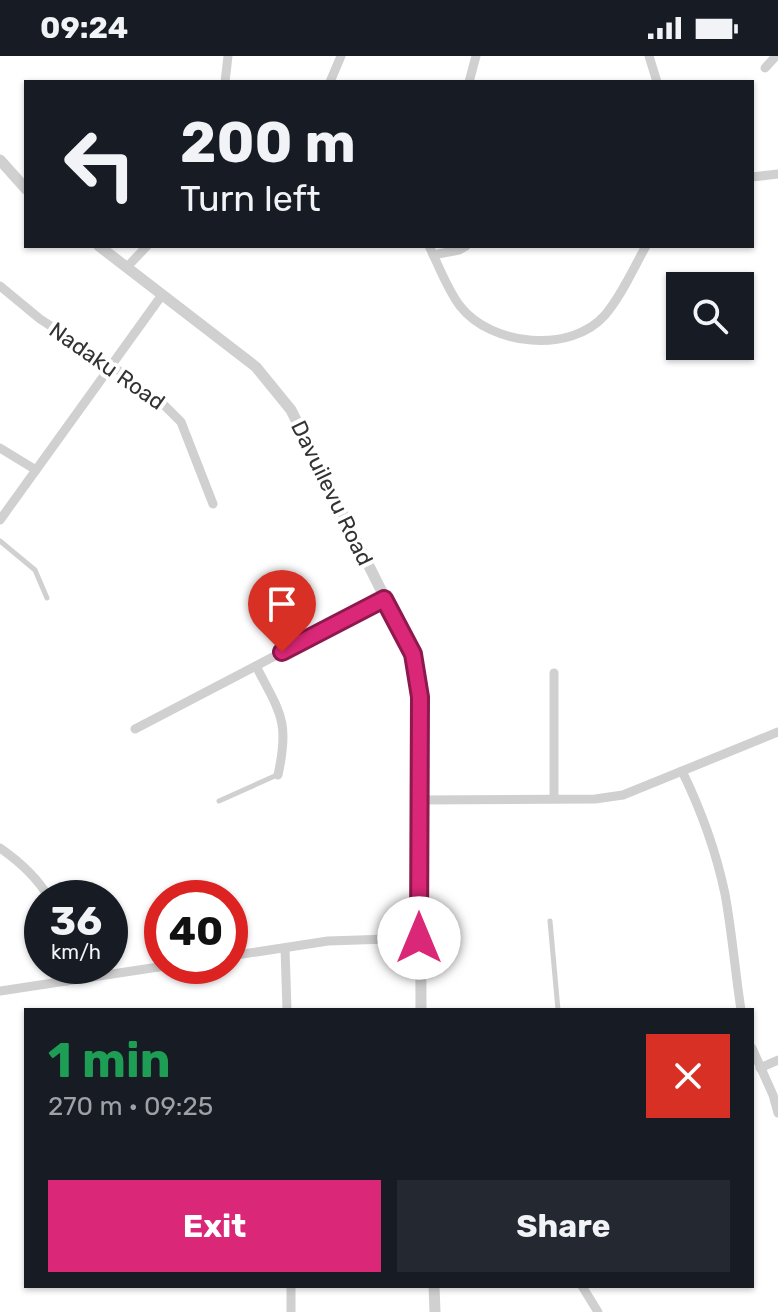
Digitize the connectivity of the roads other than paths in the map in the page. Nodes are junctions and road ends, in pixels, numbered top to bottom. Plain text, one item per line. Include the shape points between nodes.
1 (228, 56) edge
2 (341, 56) edge
3 (476, 56) edge
4 (649, 56) edge
5 (776, 56) edge
6 (765, 68) dead end
7 (225, 80) edge
8 (331, 80) edge
9 (470, 80) edge
10 (656, 80) edge
11 (0, 160) edge
12 (778, 174) edge
13 (754, 177) edge
14 (24, 187) edge
15 (102, 248) edge
16 (145, 248) edge
17 (452, 248) edge
18 (645, 248) edge
19 (431, 251) edge
20 (127, 267) junction
21 (0, 286) edge
22 (162, 295) junction
23 (111, 365) junction
24 (0, 448) edge
25 (36, 470) junction
26 (213, 504) dead end
27 (0, 520) edge
28 (0, 541) edge
29 (47, 598) dead end
30 (384, 599) junction
31 (256, 666) junction
32 (554, 673) dead end
33 (135, 729) dead end
34 (778, 732) edge
35 (682, 771) junction
36 (278, 775) joint
37 (554, 798) junction
38 (421, 800) junction
39 (219, 801) dead end
40 (0, 848) edge
41 (37, 880) edge
42 (550, 921) dead end
43 (419, 938) junction
44 (285, 948) junction
45 (248, 953) edge
46 (47, 984) edge
47 (0, 991) edge
48 (287, 1008) edge
49 (421, 1008) edge
50 (558, 1008) edge
51 (741, 1008) edge
52 (754, 1053) edge
53 (778, 1060) edge
54 (760, 1068) junction
55 (778, 1113) edge
56 (291, 1288) edge
57 (434, 1288) edge
58 (583, 1288) edge
59 (291, 1312) edge
60 (435, 1312) edge
61 (598, 1312) edge

1 - 7 street
2 - 8 street
3 - 9 street
4 - 10 street
5 - 6 street
11 - 14 street
12 - 13 street
15 - 20 street, Davuilevu Road
16 - 20 street
17 - 19 street
18 - 19 street via 604,316 564,338 529,341 472,318 450,290
20 - 22 street, Davuilevu Road
21 - 23 street, Nadaku Road
22 - 23 street
22 - 30 street, Davuilevu Road via 256,367 291,410
23 - 25 street
23 - 26 street, Nadaku Road via 181,422
24 - 25 street
25 - 27 street
28 - 29 lane via 35,570
30 - 31 street
30 - 38 street, Davuilevu Road via 413,654 420,697
31 - 33 street
31 - 36 street via 284,724
32 - 37 street
34 - 35 street
35 - 37 street via 623,795
35 - 51 street via 719,867
36 - 39 lane
37 - 38 street
38 - 43 street, Davuilevu Road
40 - 41 street
42 - 50 lane
43 - 44 street
43 - 49 street, Davuilevu Road
44 - 45 street
44 - 48 street
46 - 47 street
52 - 54 street
53 - 54 street
54 - 55 street
56 - 59 street
57 - 60 street
58 - 61 street

